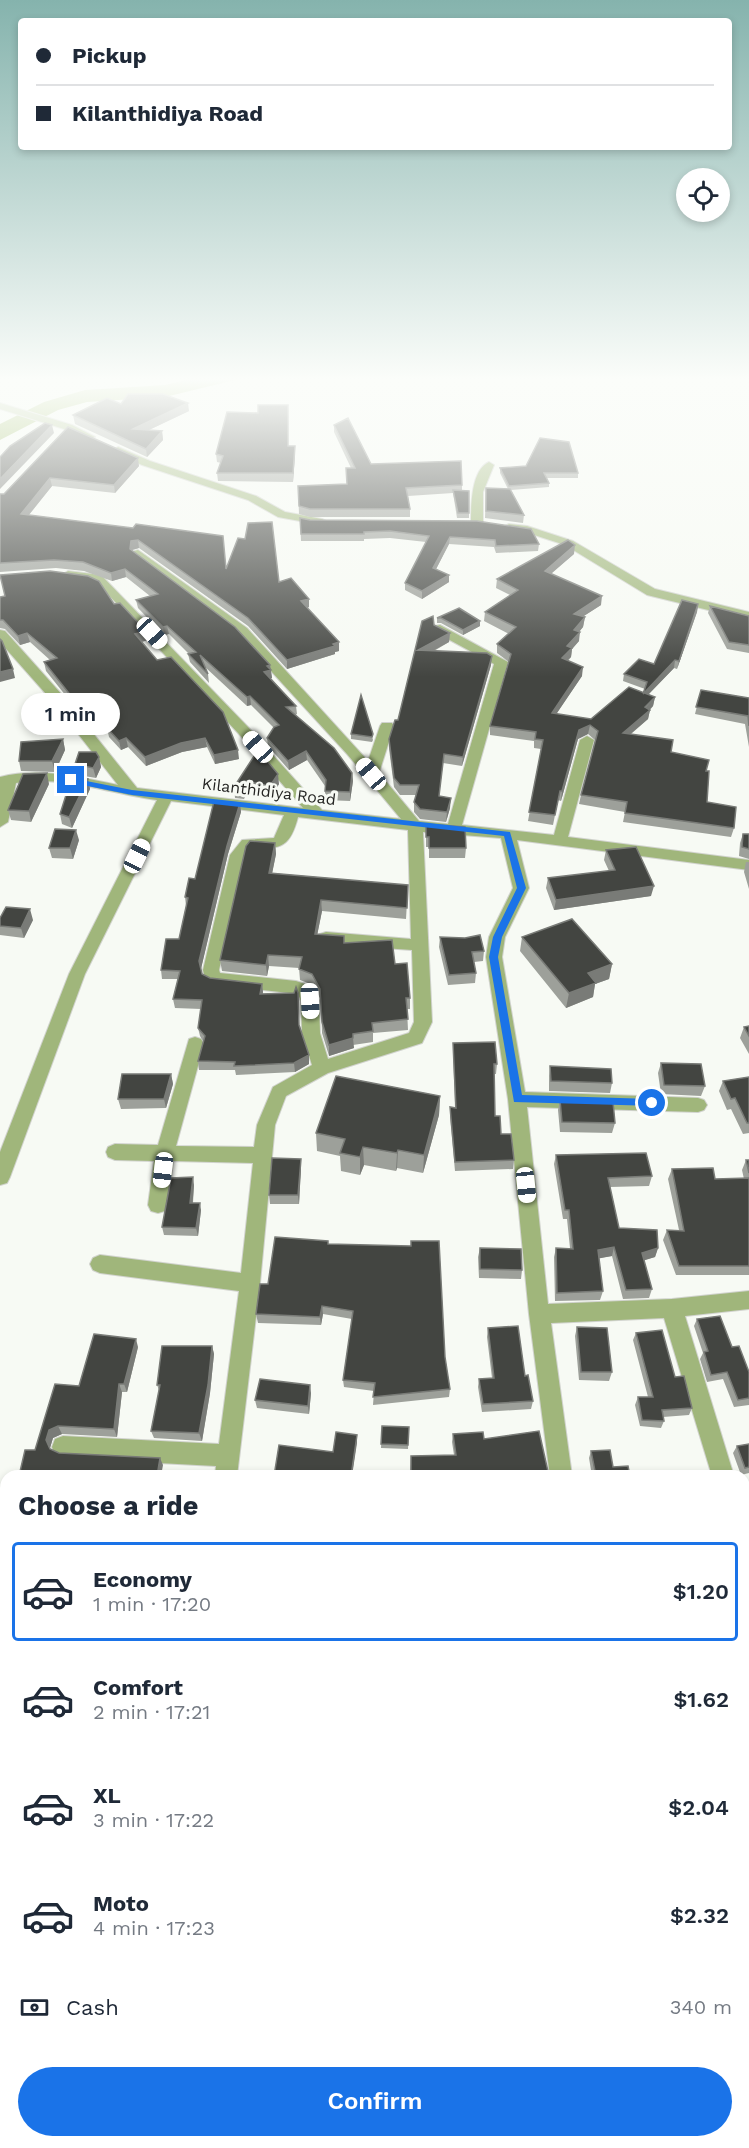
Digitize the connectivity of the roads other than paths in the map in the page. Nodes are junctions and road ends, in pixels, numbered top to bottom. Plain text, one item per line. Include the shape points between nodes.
1 (186, 476) edge
2 (484, 476) edge
3 (334, 523) edge
4 (138, 554) edge
5 (57, 576) edge
6 (749, 616) edge
7 (441, 629) edge
8 (0, 634) edge
9 (387, 726) dead end
10 (587, 740) dead end
11 (371, 774) junction
12 (5, 780) edge
13 (132, 792) junction
14 (166, 796) junction
15 (291, 812) junction
16 (318, 815) junction
17 (0, 822) edge
18 (415, 826) junction
19 (454, 828) junction
20 (507, 834) junction
21 (560, 840) junction
22 (749, 865) edge
23 (326, 938) edge
24 (419, 945) junction
25 (195, 1044) dead end
26 (322, 1068) junction
27 (517, 1099) junction
28 (698, 1105) dead end
29 (116, 1152) dead end
30 (165, 1153) junction
31 (263, 1155) junction
32 (0, 1178) edge
33 (158, 1205) dead end
34 (100, 1264) dead end
35 (250, 1283) junction
36 (749, 1300) edge
37 (672, 1308) junction
38 (539, 1314) junction
39 (63, 1447) dead end
40 (228, 1466) edge
41 (560, 1470) edge
42 (721, 1470) edge

1 - 3 street via 252,498 282,515
2 - 6 street via 477,492 483,524 523,528 569,543 651,592
4 - 11 street via 242,632
5 - 16 street via 97,578 106,585
7 - 19 street via 501,662
8 - 13 street
9 - 11 street
10 - 21 street
11 - 18 street
12 - 13 street, Kilanthidiya Road via 31,776
12 - 17 street
13 - 14 street, Kilanthidiya Road
14 - 15 street, Kilanthidiya Road
14 - 32 street via 77,974
15 - 16 street, Kilanthidiya Road
15 - 26 street via 285,838 277,844 247,844 238,855 211,970 212,978 305,990 310,1001 311,1033
16 - 18 street, Kilanthidiya Road
18 - 19 street, Kilanthidiya Road
18 - 24 street
19 - 20 street, Kilanthidiya Road
20 - 21 street, Kilanthidiya Road
20 - 27 street via 521,888 497,937 494,957
21 - 22 street, Kilanthidiya Road
23 - 24 street
24 - 26 street via 423,1022 416,1038
25 - 30 street
26 - 31 street via 279,1092 266,1125
27 - 28 street
27 - 38 street
29 - 30 street
30 - 31 street
30 - 33 street
31 - 35 street
34 - 35 street
35 - 40 street
36 - 37 street
37 - 38 street
37 - 42 street
38 - 41 street
39 - 40 street

